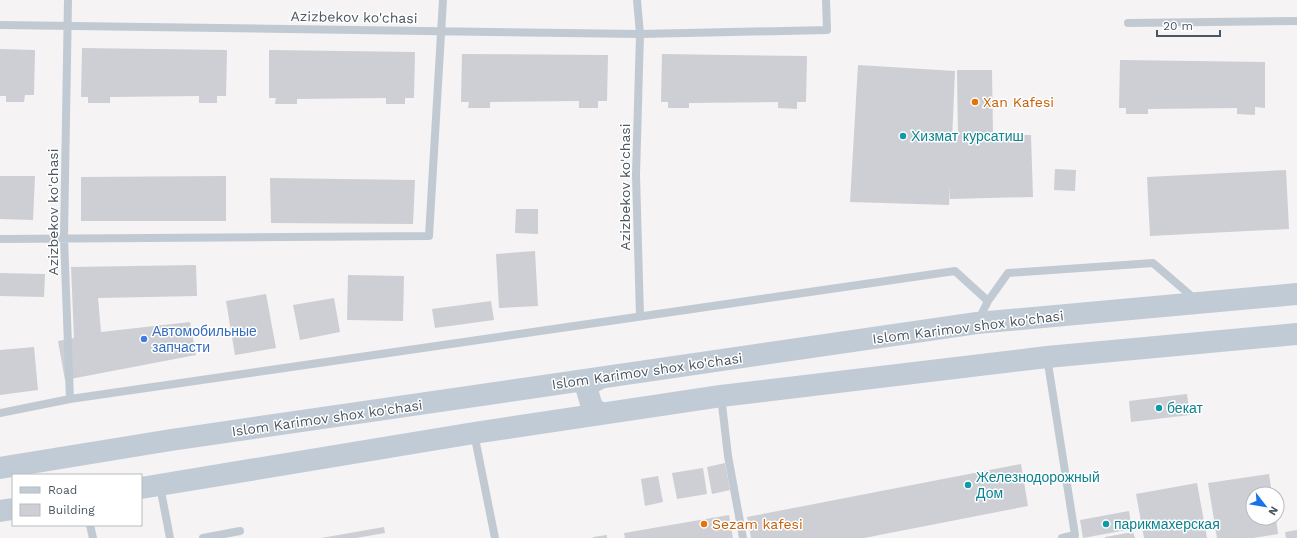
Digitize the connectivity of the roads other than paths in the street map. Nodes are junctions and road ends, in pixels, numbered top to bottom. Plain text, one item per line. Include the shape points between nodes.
1 (68, 0) edge
2 (443, 0) edge
3 (637, 0) edge
4 (826, 0) edge
5 (1297, 21) edge
6 (1128, 23) dead end
7 (0, 25) edge
8 (68, 26) junction
9 (442, 32) junction
10 (640, 34) junction
11 (64, 238) junction
12 (0, 239) edge
13 (1297, 294) edge
14 (988, 301) junction
15 (1200, 302) junction
16 (640, 316) junction
17 (977, 323) junction
18 (1297, 334) edge
19 (1047, 357) junction
20 (600, 378) junction
21 (721, 396) junction
22 (70, 399) junction
23 (0, 413) edge
24 (601, 414) junction
25 (474, 433) junction
26 (0, 468) edge
27 (150, 487) edge
28 (12, 509) edge
29 (0, 511) edge
30 (90, 526) edge
31 (240, 531) dead end
32 (93, 538) edge
33 (170, 538) edge
34 (203, 538) edge
35 (495, 538) edge
36 (743, 538) edge
37 (1062, 538) edge

1 - 8 lane, Azizbekov ko'chasi
2 - 9 lane
3 - 10 lane, Azizbekov ko'chasi
4 - 10 lane, Azizbekov ko'chasi via 826,30
5 - 6 lane
7 - 8 lane, Azizbekov ko'chasi
8 - 9 lane, Azizbekov ko'chasi
8 - 11 lane, Azizbekov ko'chasi
9 - 10 lane, Azizbekov ko'chasi
9 - 11 lane via 429,236
10 - 16 lane, Azizbekov ko'chasi via 636,175
11 - 12 lane
11 - 22 lane, Azizbekov ko'chasi
13 - 15 main road, Islom Karimov shox ko'chasi
14 - 15 lane via 1008,273 1153,263
14 - 16 lane via 955,271
14 - 17 lane
15 - 17 main road, Islom Karimov shox ko'chasi
16 - 22 lane
17 - 20 main road, Islom Karimov shox ko'chasi
18 - 19 main road
19 - 21 main road
19 - 37 lane via 1074,535
20 - 24 main road via 587,390 592,407
20 - 26 main road, Islom Karimov shox ko'chasi via 171,440
21 - 24 main road
21 - 36 lane via 728,456
22 - 23 lane
24 - 25 main road
25 - 27 main road
25 - 35 lane
27 - 33 lane
28 - 29 main road
30 - 32 lane
31 - 34 lane

